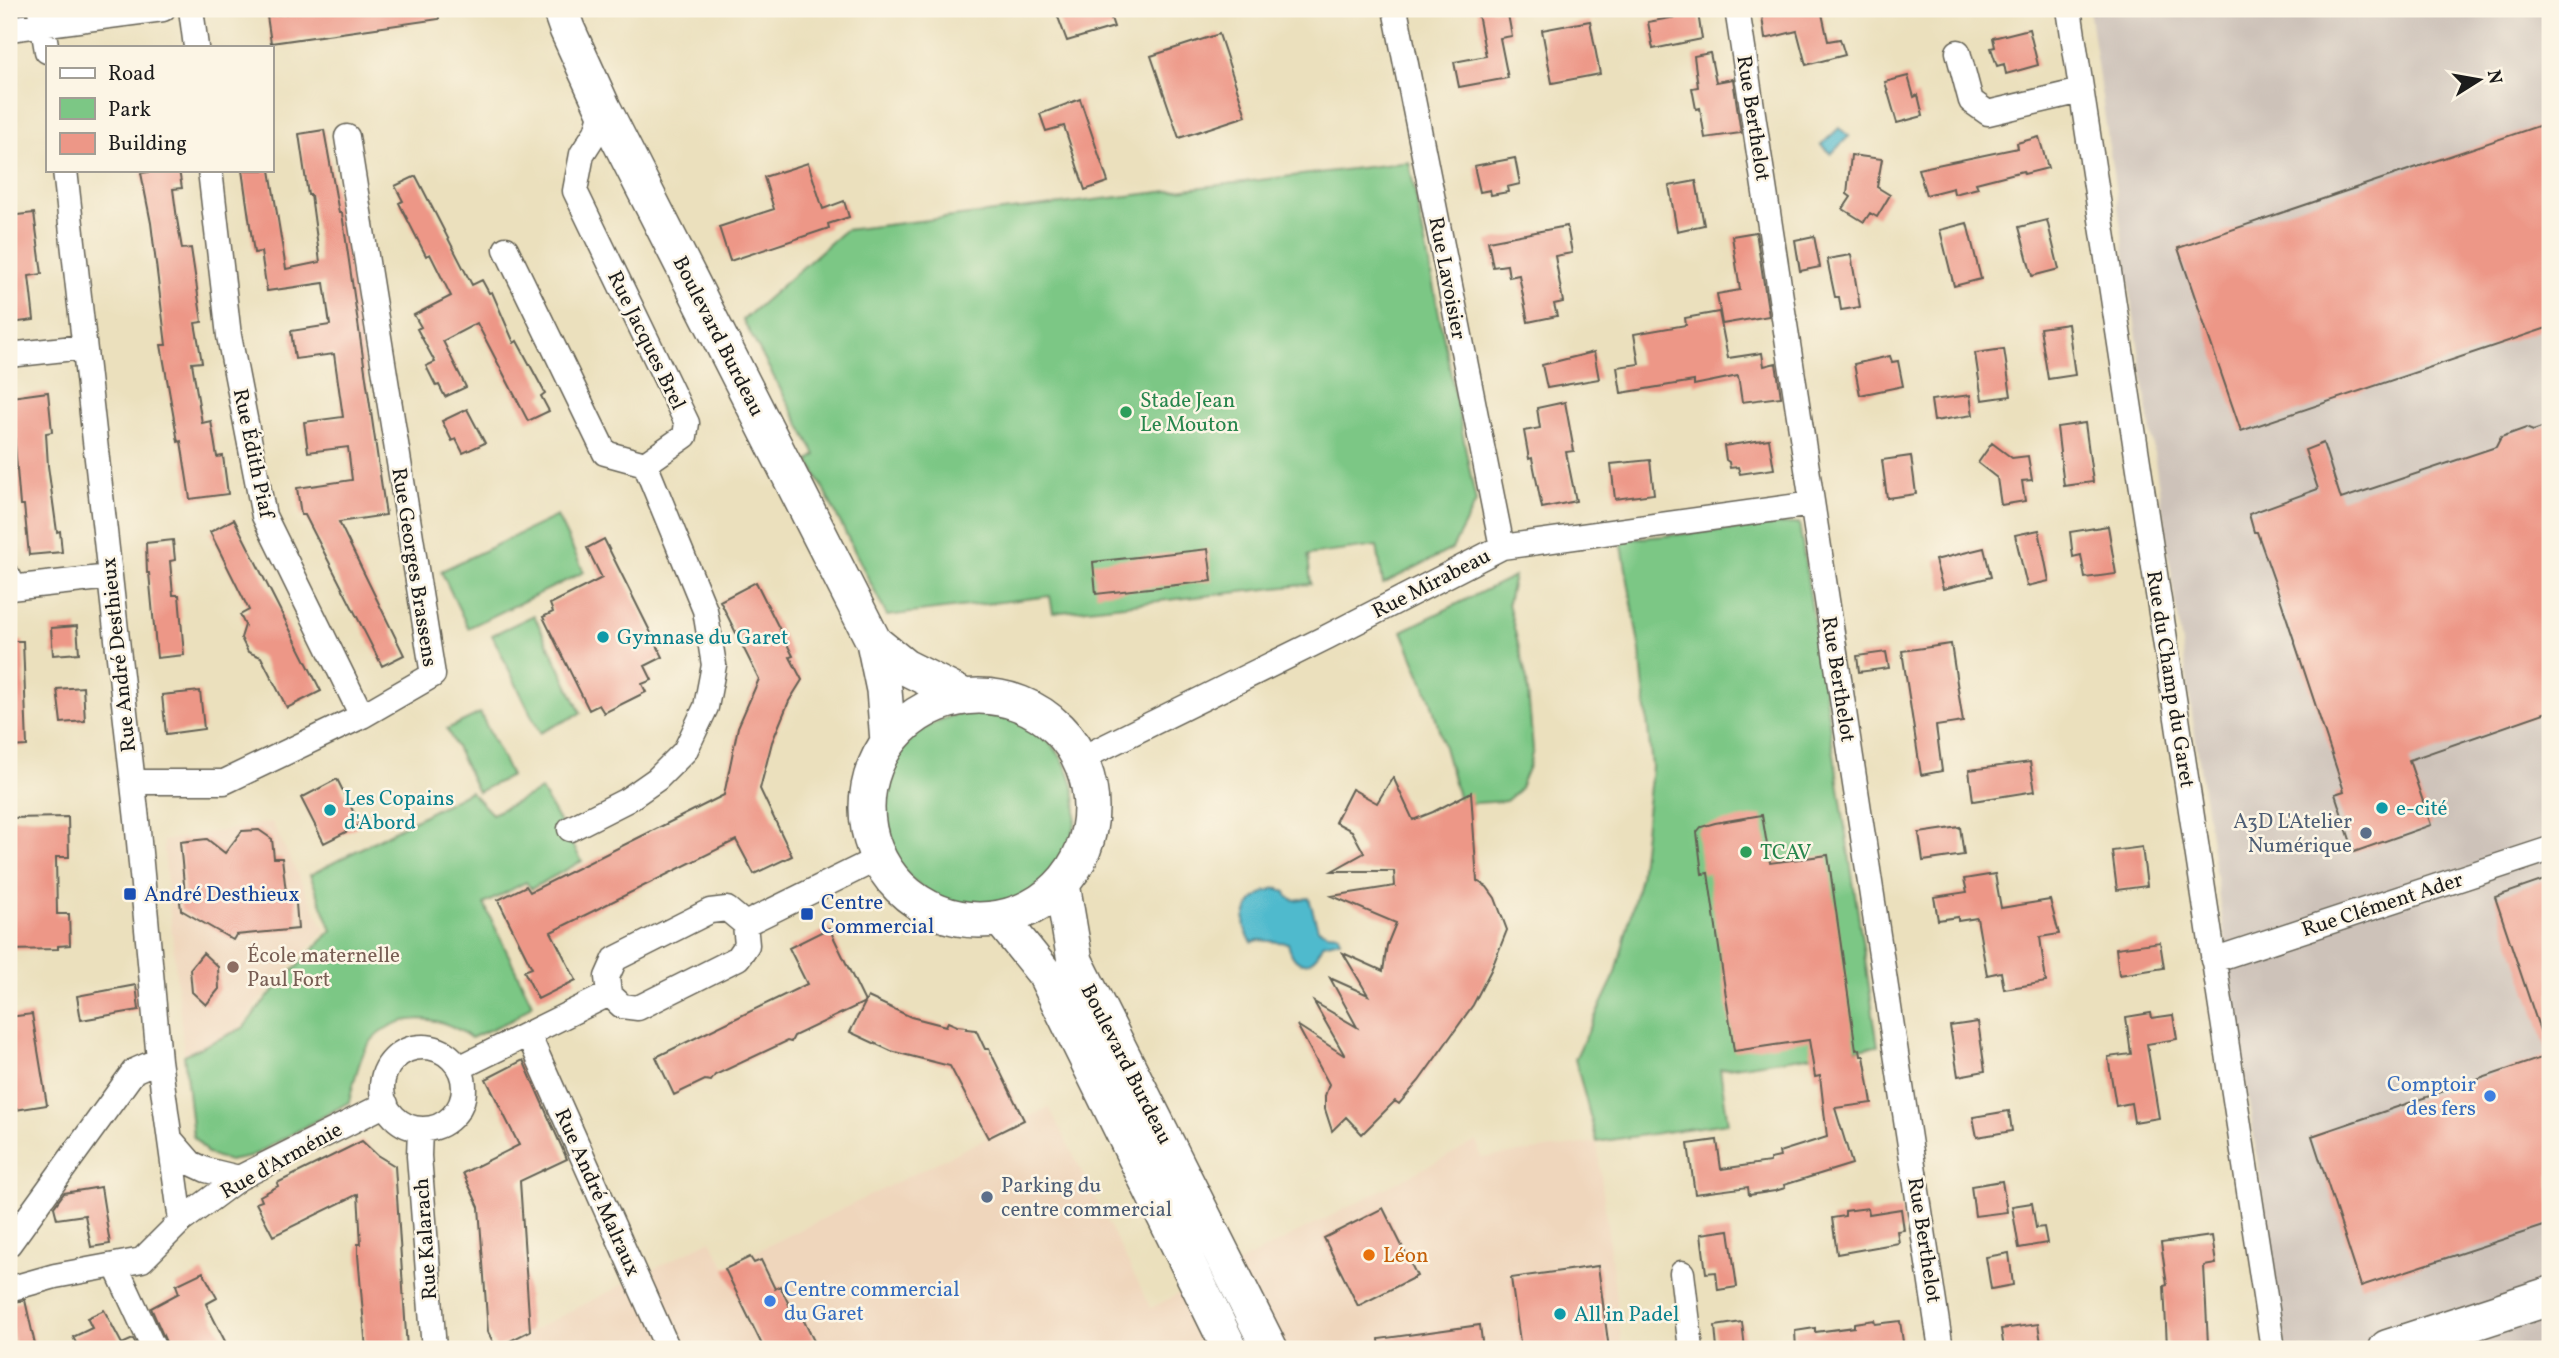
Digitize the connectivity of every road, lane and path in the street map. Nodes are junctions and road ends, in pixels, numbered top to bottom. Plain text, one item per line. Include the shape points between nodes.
1 (163, 9) edge
2 (191, 9) edge
3 (1395, 9) edge
4 (1737, 9) edge
5 (2069, 9) edge
6 (42, 16) edge
7 (559, 16) edge
8 (9, 29) edge
9 (46, 46) edge
10 (195, 46) edge
11 (1958, 52) dead end
12 (2081, 91) junction
13 (603, 108) junction
14 (347, 137) dead end
15 (65, 172) edge
16 (210, 172) edge
17 (506, 248) dead end
18 (83, 347) junction
19 (9, 355) edge
20 (645, 464) junction
21 (1812, 505) junction
22 (1502, 547) junction
23 (9, 577) edge
24 (110, 578) junction
25 (874, 642) junction
26 (963, 696) junction
27 (362, 716) junction
28 (888, 742) junction
29 (1080, 759) junction
30 (133, 782) junction
31 (570, 829) dead end
32 (2550, 849) edge
33 (879, 858) junction
34 (1062, 884) junction
35 (1000, 918) junction
36 (745, 925) junction
37 (2213, 960) junction
38 (609, 994) junction
39 (528, 1034) junction
40 (159, 1060) junction
41 (460, 1068) junction
42 (386, 1104) junction
43 (420, 1129) junction
44 (171, 1140) junction
45 (239, 1178) junction
46 (201, 1206) junction
47 (181, 1221) junction
48 (9, 1244) edge
49 (115, 1265) junction
50 (1682, 1273) dead end
51 (9, 1289) edge
52 (2550, 1296) edge
53 (2550, 1321) edge
54 (153, 1349) edge
55 (434, 1349) edge
56 (668, 1349) edge
57 (1230, 1349) edge
58 (1270, 1349) edge
59 (1691, 1349) edge
60 (1941, 1349) edge
61 (2273, 1349) edge
62 (2388, 1349) edge
63 (2462, 1349) edge

1 - 6 street
2 - 10 street
3 - 22 street, Rue Lavoisier
4 - 21 street, Rue Berthelot
5 - 12 street, Rue du Champ du Garet
6 - 8 street
6 - 9 street
7 - 13 main road, Boulevard Burdeau
11 - 12 street via 1971,101 1988,113
12 - 37 street, Rue du Champ du Garet
13 - 20 street, Rue Jacques Brel via 596,132 582,154 575,191 687,423 685,436
13 - 25 main road, Boulevard Burdeau
14 - 27 street, Rue Georges Brassens via 433,675
15 - 18 street, Rue André Desthieux
16 - 27 street, Rue Édith Piaf via 229,336 264,516
17 - 20 street via 606,453
18 - 19 street
18 - 24 street, Rue André Desthieux
20 - 31 street via 705,610 713,665 706,706 685,751 657,779
21 - 22 street, Rue Mirabeau
21 - 60 street, Rue Berthelot
22 - 29 street, Rue Mirabeau
23 - 24 street via 10,588
24 - 30 street, Rue André Desthieux
25 - 26 main road, Boulevard Burdeau via 905,667
25 - 28 main road, Boulevard Burdeau
26 - 28 main road via 934,704 908,720
26 - 29 main road via 998,696 1032,708 1060,730
27 - 30 street, Rue Georges Brassens via 224,782
28 - 33 main road via 874,769 867,798 869,829
29 - 34 main road via 1090,791 1090,824 1080,856
30 - 40 street, Rue André Desthieux
32 - 37 street, Rue Clément Ader
33 - 35 main road via 895,882 916,901 971,920
33 - 36 street
34 - 35 main road via 1044,900
34 - 58 main road, Boulevard Burdeau via 1075,961
35 - 57 main road, Boulevard Burdeau via 1045,974
36 - 38 street via 747,945 738,958 638,1008 622,1006
36 - 38 street via 727,909 710,911 615,958 607,977
37 - 61 street, Rue du Champ du Garet
38 - 39 street
39 - 41 street
39 - 56 street, Rue André Malraux
40 - 44 street, Rue André Desthieux
40 - 48 street via 134,1071
41 - 42 street via 445,1054 426,1047 399,1054 384,1077
41 - 43 street via 464,1093 454,1115 444,1123
42 - 43 street via 400,1121
42 - 45 street, Rue d'Arménie
43 - 55 street, Rue Kalarach
44 - 45 street via 191,1163
44 - 46 street, Rue André Desthieux
44 - 47 street, Rue André Desthieux
45 - 46 street, Rue d'Arménie
46 - 47 street, Rue d'Arménie
47 - 49 street, Rue d'Arménie via 142,1260
49 - 51 street, Rue d'Arménie
49 - 54 street
50 - 59 street
52 - 62 main road
53 - 63 main road

